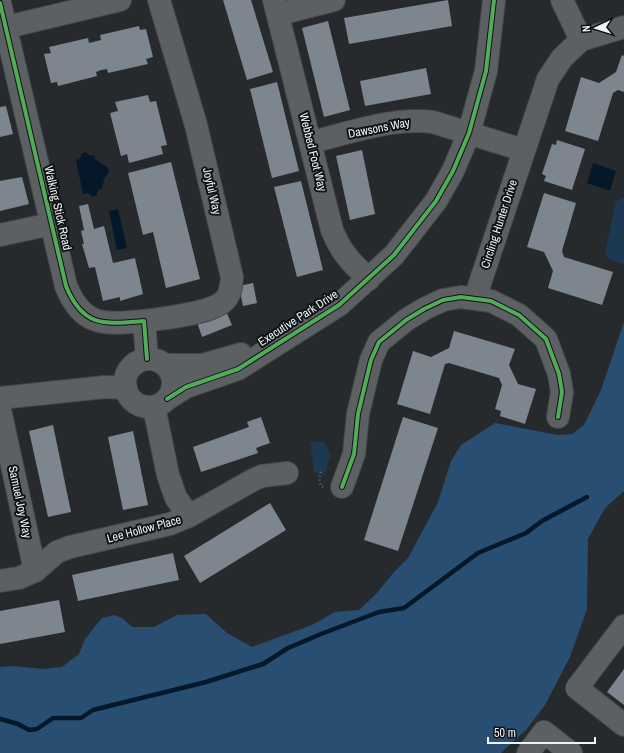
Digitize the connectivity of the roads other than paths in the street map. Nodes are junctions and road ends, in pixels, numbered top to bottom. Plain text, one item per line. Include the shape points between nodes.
1 (120, 0) edge
2 (159, 0) edge
3 (334, 0) edge
4 (494, 0) edge
5 (562, 0) edge
6 (0, 3) edge
7 (276, 7) edge
8 (7, 27) junction
9 (624, 27) edge
10 (581, 40) junction
11 (8, 71) edge
12 (469, 132) junction
13 (311, 142) junction
14 (524, 150) junction
15 (51, 224) junction
16 (0, 236) edge
17 (369, 279) junction
18 (479, 299) junction
19 (144, 321) junction
20 (286, 339) junction
21 (157, 362) junction
22 (126, 388) junction
23 (0, 398) edge
24 (161, 403) junction
25 (0, 410) edge
26 (558, 417) dead end
27 (287, 473) dead end
28 (342, 487) dead end
29 (189, 516) junction
30 (35, 571) junction
31 (0, 581) edge
32 (624, 626) edge
33 (624, 725) edge
34 (528, 753) edge
35 (571, 753) edge

1 - 8 street
2 - 19 street, Joyful Way via 196,125 232,277 231,291 225,301 211,308
3 - 7 street, Webbed Foot Way
4 - 12 street, Executive Park Drive via 486,71
5 - 10 street
6 - 8 street, Walking Stick Road
7 - 13 street, Webbed Foot Way
8 - 11 street, Walking Stick Road
9 - 10 street, Circling Hunter Drive
10 - 14 street, Circling Hunter Drive via 562,58 548,79
11 - 15 street, Walking Stick Road
12 - 13 street, Dawsons Way via 433,122 401,122
12 - 14 street
12 - 17 street, Executive Park Drive via 453,171 436,201 394,255
13 - 17 street, Webbed Foot Way via 337,244 346,258
14 - 18 street, Circling Hunter Drive via 479,286
15 - 16 street
15 - 19 street, Walking Stick Road via 66,286 72,301 82,314 105,323
17 - 20 street, Executive Park Drive via 339,305
18 - 26 street via 491,301 519,315 546,339 559,374 562,392
18 - 28 street via 461,297 443,300 406,320 380,342 371,360 358,414 354,454
19 - 21 street
20 - 21 street, Executive Park Drive via 202,365
20 - 24 street, Executive Park Drive via 238,369 186,387
21 - 22 street via 141,360 130,368
21 - 24 street via 171,371 173,386
22 - 23 street
22 - 24 street via 129,396 145,407
24 - 29 street via 168,475 176,498
25 - 30 street, Samuel Joy Way
27 - 29 street, Lee Hollow Place via 262,476
29 - 30 street, Lee Hollow Place via 170,524 70,547 57,552
30 - 31 street, Lee Hollow Place via 19,578
32 - 33 street via 577,688
34 - 35 street via 544,732

